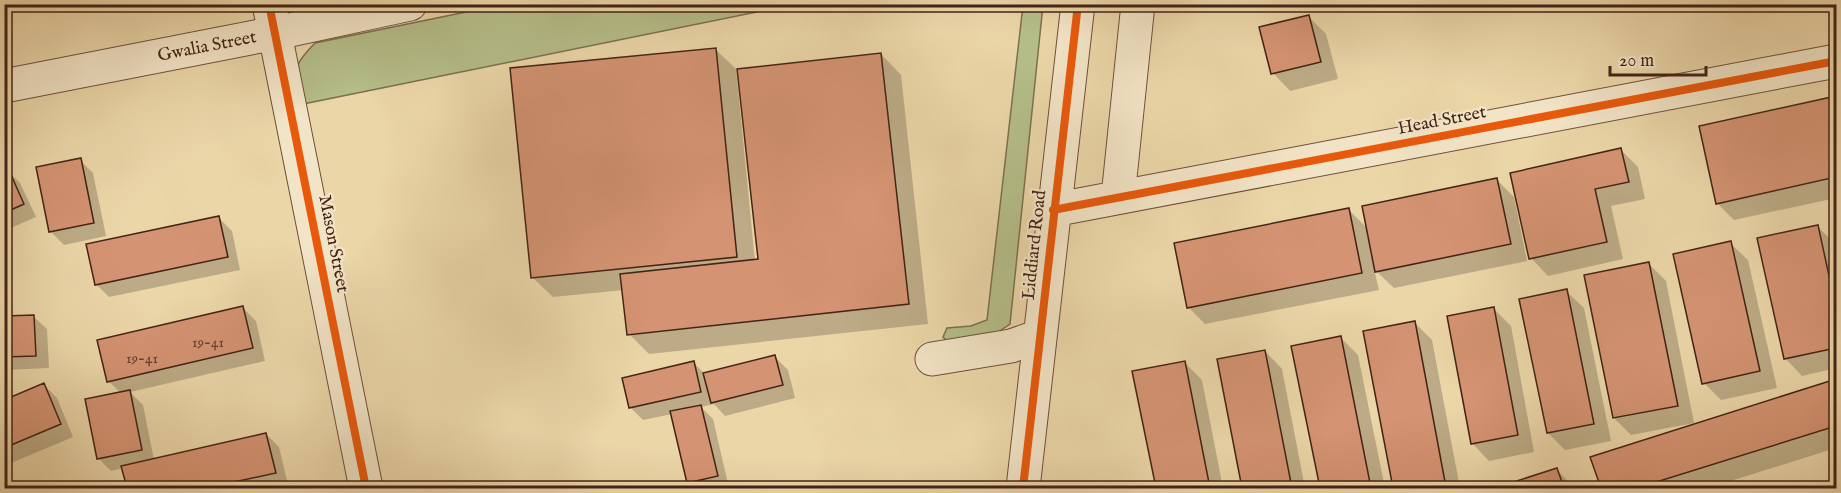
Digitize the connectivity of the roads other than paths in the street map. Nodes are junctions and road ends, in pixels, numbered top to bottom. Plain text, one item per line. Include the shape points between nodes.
1 (410, 4) edge
2 (1078, 4) edge
3 (1138, 4) edge
4 (272, 19) edge
5 (1836, 61) edge
6 (4, 86) edge
7 (1118, 197) junction
8 (1053, 210) junction
9 (1040, 336) junction
10 (932, 359) dead end
11 (366, 489) edge
12 (1023, 489) edge

1 - 4 street, Gwalia Street
2 - 8 street, Liddiard Road
3 - 7 street
4 - 6 street, Gwalia Street
4 - 11 street, Mason Street
5 - 7 street, Head Street
7 - 8 street, Head Street
8 - 9 street, Liddiard Road
9 - 10 street via 1011,346
9 - 12 street, Liddiard Road

